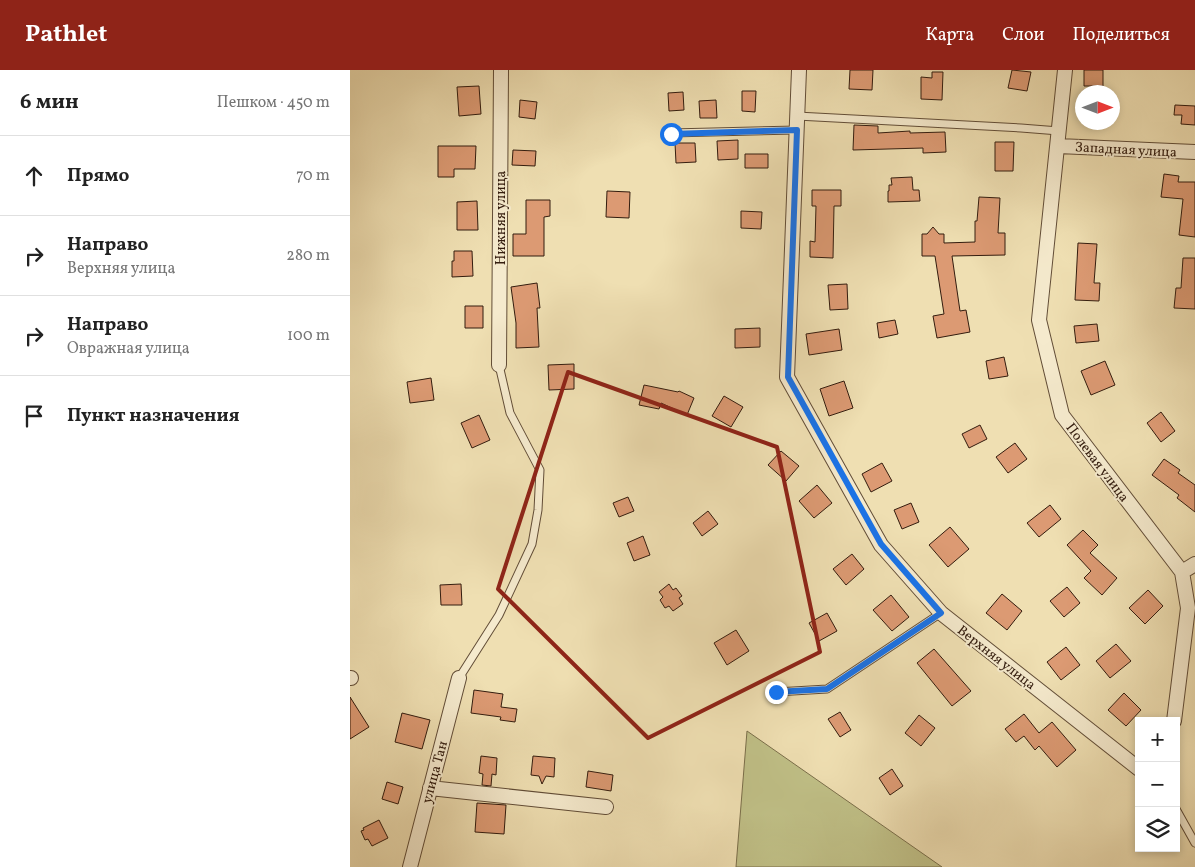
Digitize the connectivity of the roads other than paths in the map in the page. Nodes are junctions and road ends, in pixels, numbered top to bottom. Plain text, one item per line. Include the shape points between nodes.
1 (501, 70) edge
2 (799, 70) edge
3 (1065, 70) edge
4 (797, 123) junction
5 (1060, 131) junction
6 (671, 134) dead end
7 (1058, 146) junction
8 (1195, 152) edge
9 (499, 365) joint
10 (1195, 564) edge
11 (1182, 572) junction
12 (941, 613) junction
13 (458, 678) joint
14 (776, 692) dead end
15 (1174, 717) edge
16 (1135, 766) edge
17 (430, 788) junction
18 (606, 807) dead end
19 (1180, 816) edge
20 (1195, 843) edge
21 (410, 867) edge

1 - 9 street, Нижняя улица
2 - 4 street, Верхняя улица
3 - 5 street, Полевая улица
4 - 5 lane
4 - 6 lane
4 - 12 street, Верхняя улица via 788,377 881,544
5 - 7 street, Полевая улица
7 - 8 street, Западная улица
7 - 11 street, Полевая улица via 1039,320 1062,415
9 - 13 lane via 510,413 540,470 538,510 532,544 499,615
10 - 11 street
11 - 15 street, Полевая улица via 1188,608
12 - 14 lane via 827,689
12 - 16 street, Верхняя улица
13 - 17 street, улица Тан
17 - 18 street
17 - 21 street, улица Тан
19 - 20 lane

